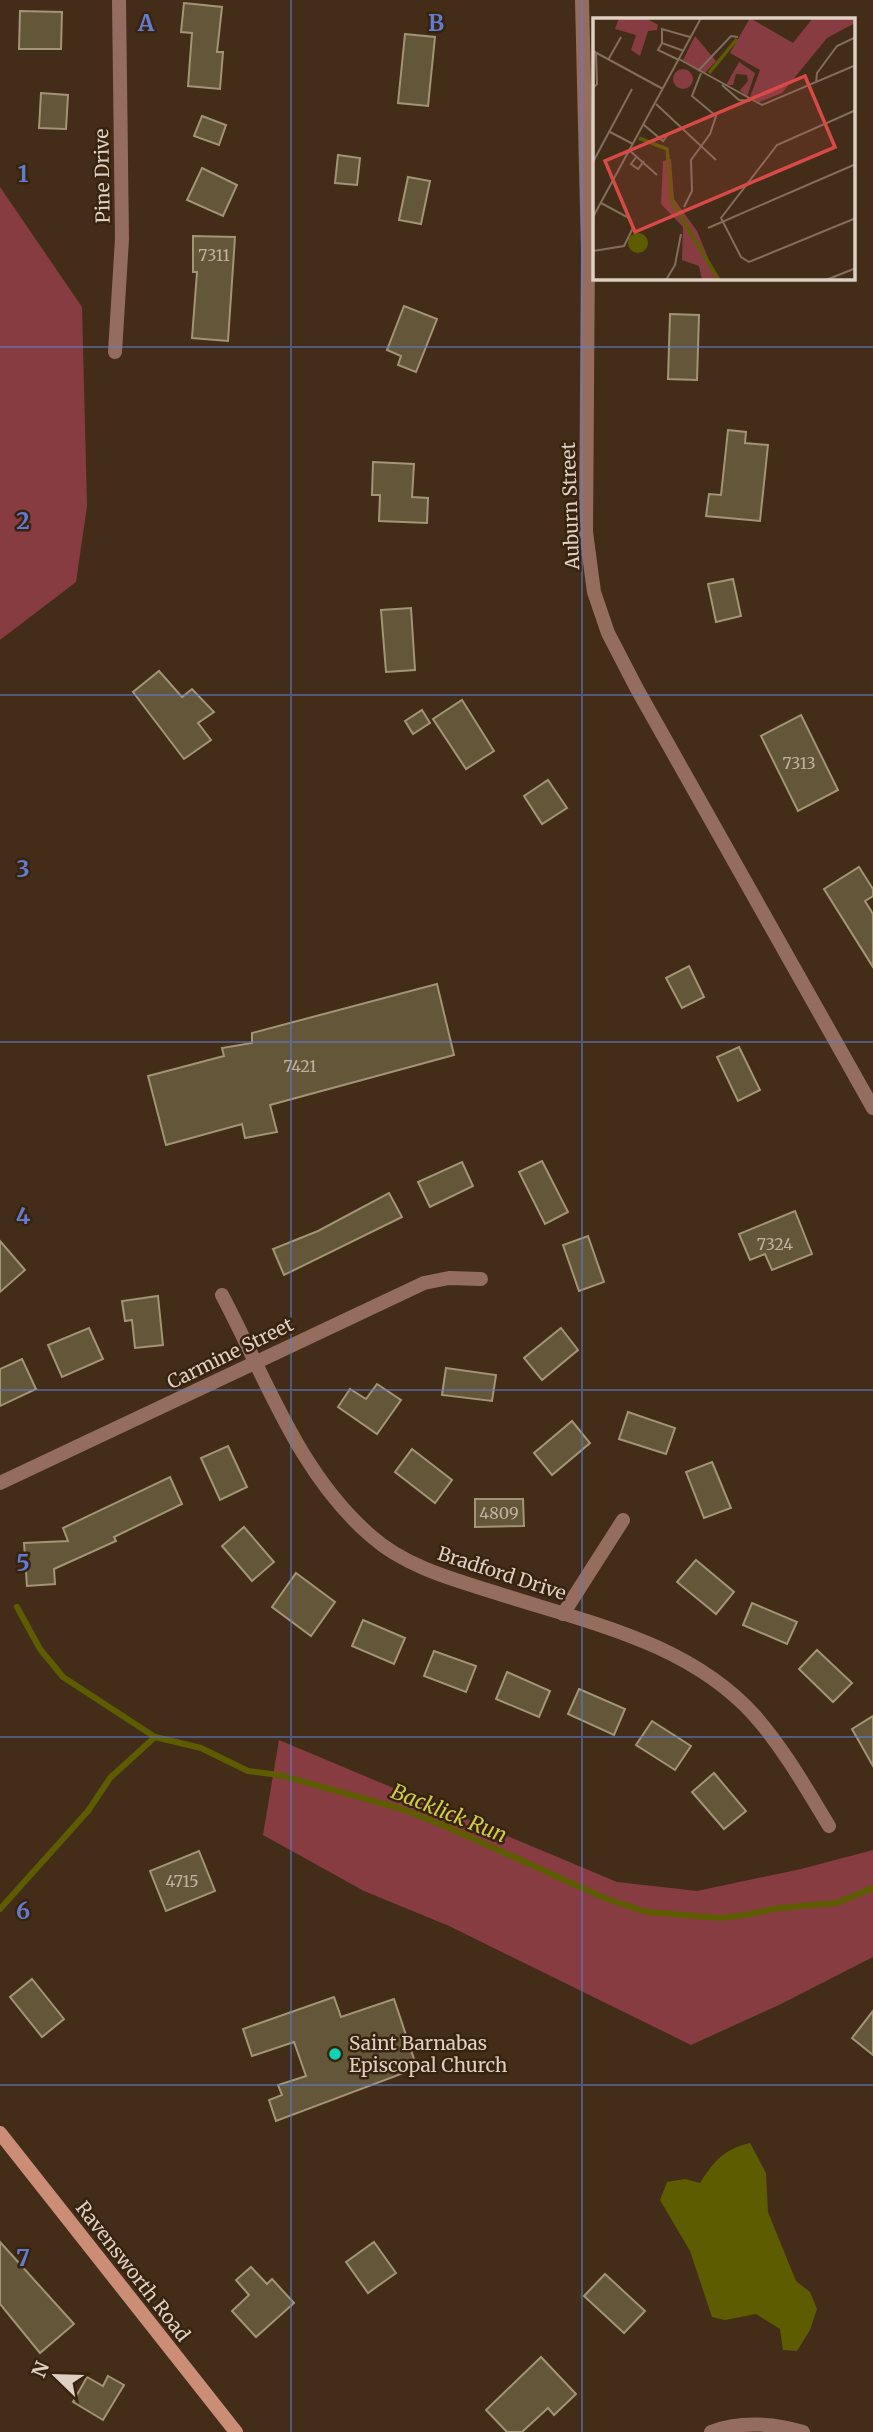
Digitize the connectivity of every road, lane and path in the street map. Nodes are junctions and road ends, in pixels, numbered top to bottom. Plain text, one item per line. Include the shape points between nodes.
1 (120, 0) edge
2 (582, 0) edge
3 (116, 352) dead end
4 (873, 1108) edge
5 (481, 1279) dead end
6 (222, 1295) dead end
7 (257, 1361) junction
8 (0, 1483) edge
9 (623, 1520) dead end
10 (563, 1614) junction
11 (829, 1826) dead end
12 (0, 2133) edge
13 (236, 2432) edge
14 (711, 2432) edge
15 (803, 2432) edge

1 - 3 street, Pine Drive via 122,239
2 - 4 street, Auburn Street via 588,251 586,532 594,592 608,633 637,689
5 - 7 street, Carmine Street via 424,1283
6 - 7 street, Bradford Drive
7 - 8 street, Carmine Street
7 - 10 street, Bradford Drive via 306,1460 345,1512 373,1538 439,1575
9 - 10 street
10 - 11 street, Bradford Drive via 660,1647 726,1688 778,1743
12 - 13 main road, Ravensworth Road
14 - 15 street via 743,2425

